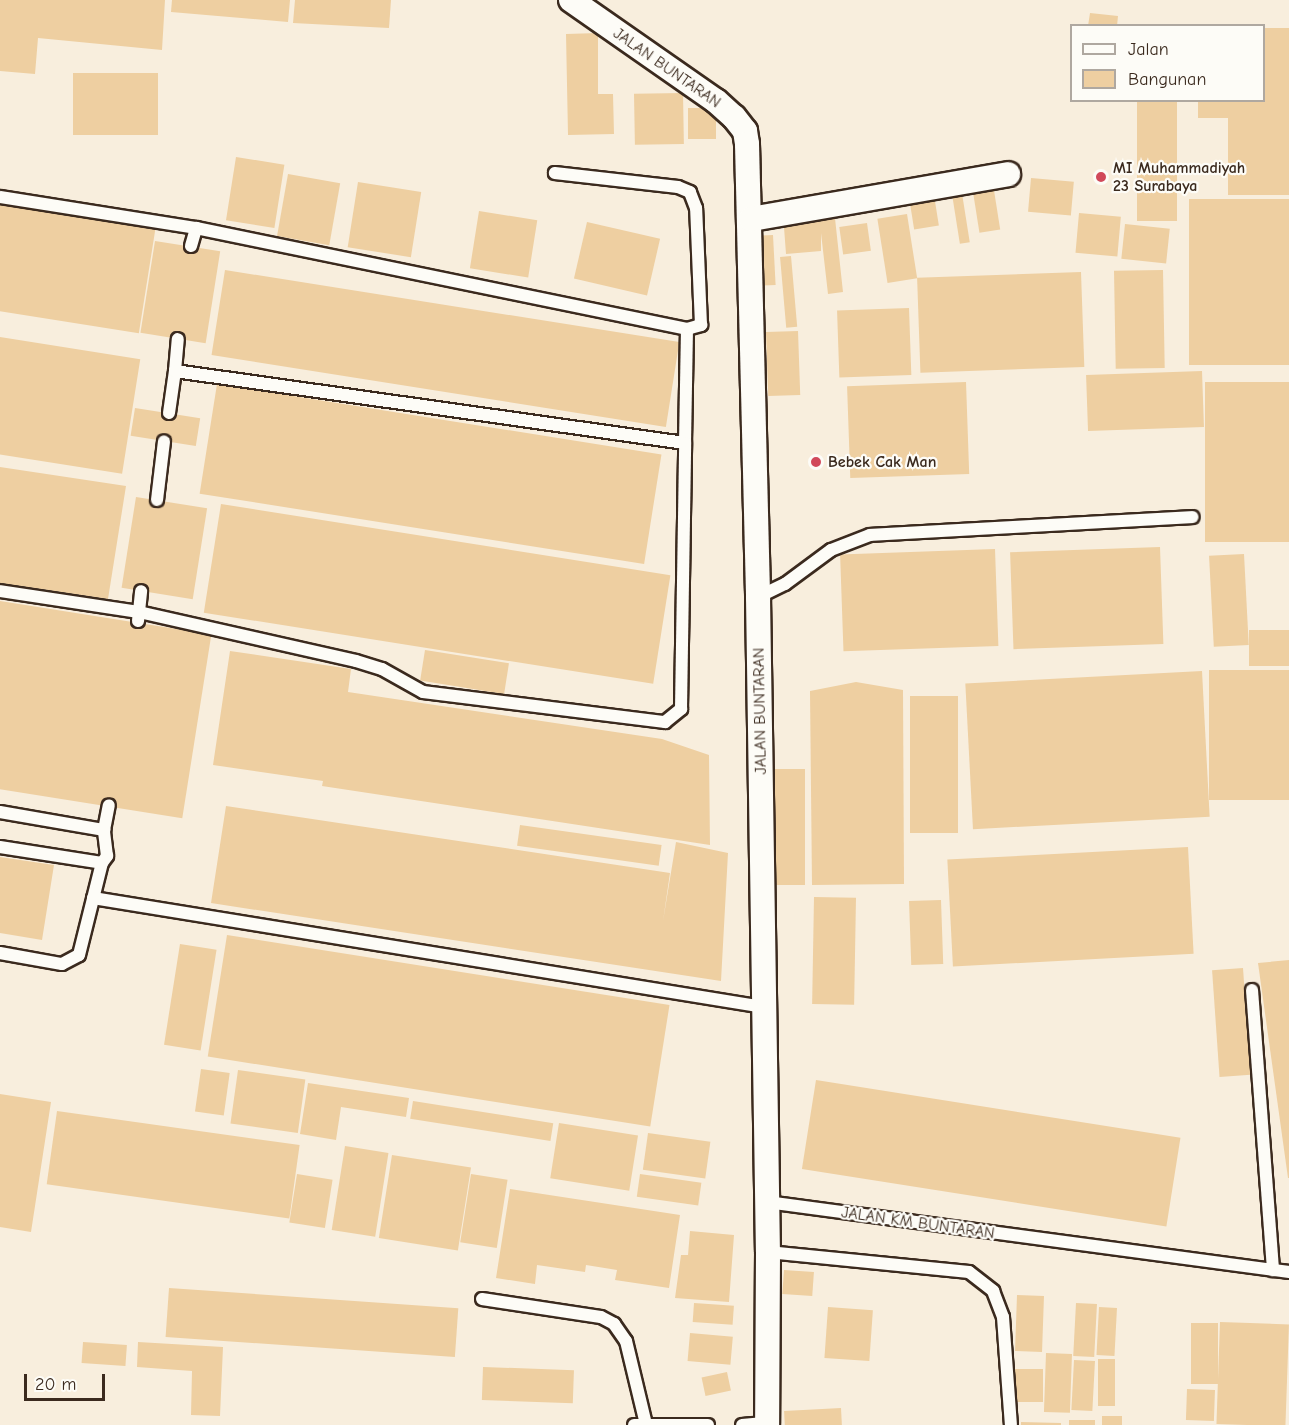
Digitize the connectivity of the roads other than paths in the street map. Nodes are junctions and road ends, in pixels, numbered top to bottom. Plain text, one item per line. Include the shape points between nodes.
1 (571, 0) edge
2 (555, 173) dead end
3 (1008, 174) dead end
4 (0, 197) edge
5 (751, 219) junction
6 (196, 228) junction
7 (191, 246) dead end
8 (687, 329) junction
9 (178, 339) dead end
10 (174, 371) junction
11 (169, 413) dead end
12 (164, 441) dead end
13 (685, 443) junction
14 (157, 500) dead end
15 (1192, 517) dead end
16 (0, 591) edge
17 (141, 591) dead end
18 (758, 597) junction
19 (139, 616) junction
20 (109, 805) dead end
21 (0, 812) edge
22 (104, 830) junction
23 (0, 847) edge
24 (102, 863) junction
25 (93, 898) junction
26 (0, 953) edge
27 (1252, 990) dead end
28 (764, 1007) junction
29 (767, 1202) junction
30 (768, 1252) junction
31 (1273, 1270) junction
32 (1289, 1272) edge
33 (482, 1299) dead end
34 (646, 1424) edge
35 (767, 1424) edge
36 (634, 1425) edge
37 (708, 1425) edge
38 (742, 1425) edge
39 (1011, 1425) edge

1 - 5 street, JALAN BUNTARAN via 734,117 745,131
2 - 8 lane via 678,187 690,192 696,208 700,325
3 - 5 street
4 - 6 lane
5 - 18 street, JALAN BUNTARAN
6 - 7 lane
6 - 8 lane
8 - 13 lane
9 - 10 lane
10 - 11 lane
10 - 13 lane
12 - 14 lane
13 - 19 lane via 681,709 665,722 423,692 382,669 356,661
15 - 18 lane via 870,535 831,550 784,584
16 - 19 lane
17 - 19 lane
18 - 28 street, JALAN BUNTARAN
20 - 22 lane
21 - 22 lane
22 - 24 lane via 108,850
23 - 24 lane
24 - 25 lane
25 - 26 lane via 80,955 72,962 62,964
25 - 28 lane
27 - 31 lane
28 - 29 street, JALAN BUNTARAN
29 - 30 street
29 - 31 lane, JALAN KM BUNTARAN
30 - 35 street
30 - 39 lane via 969,1272 993,1291 1002,1317
31 - 32 lane, JALAN KM BUNTARAN
33 - 34 lane via 601,1317 614,1324 626,1341
34 - 36 lane
34 - 37 lane
35 - 38 lane

